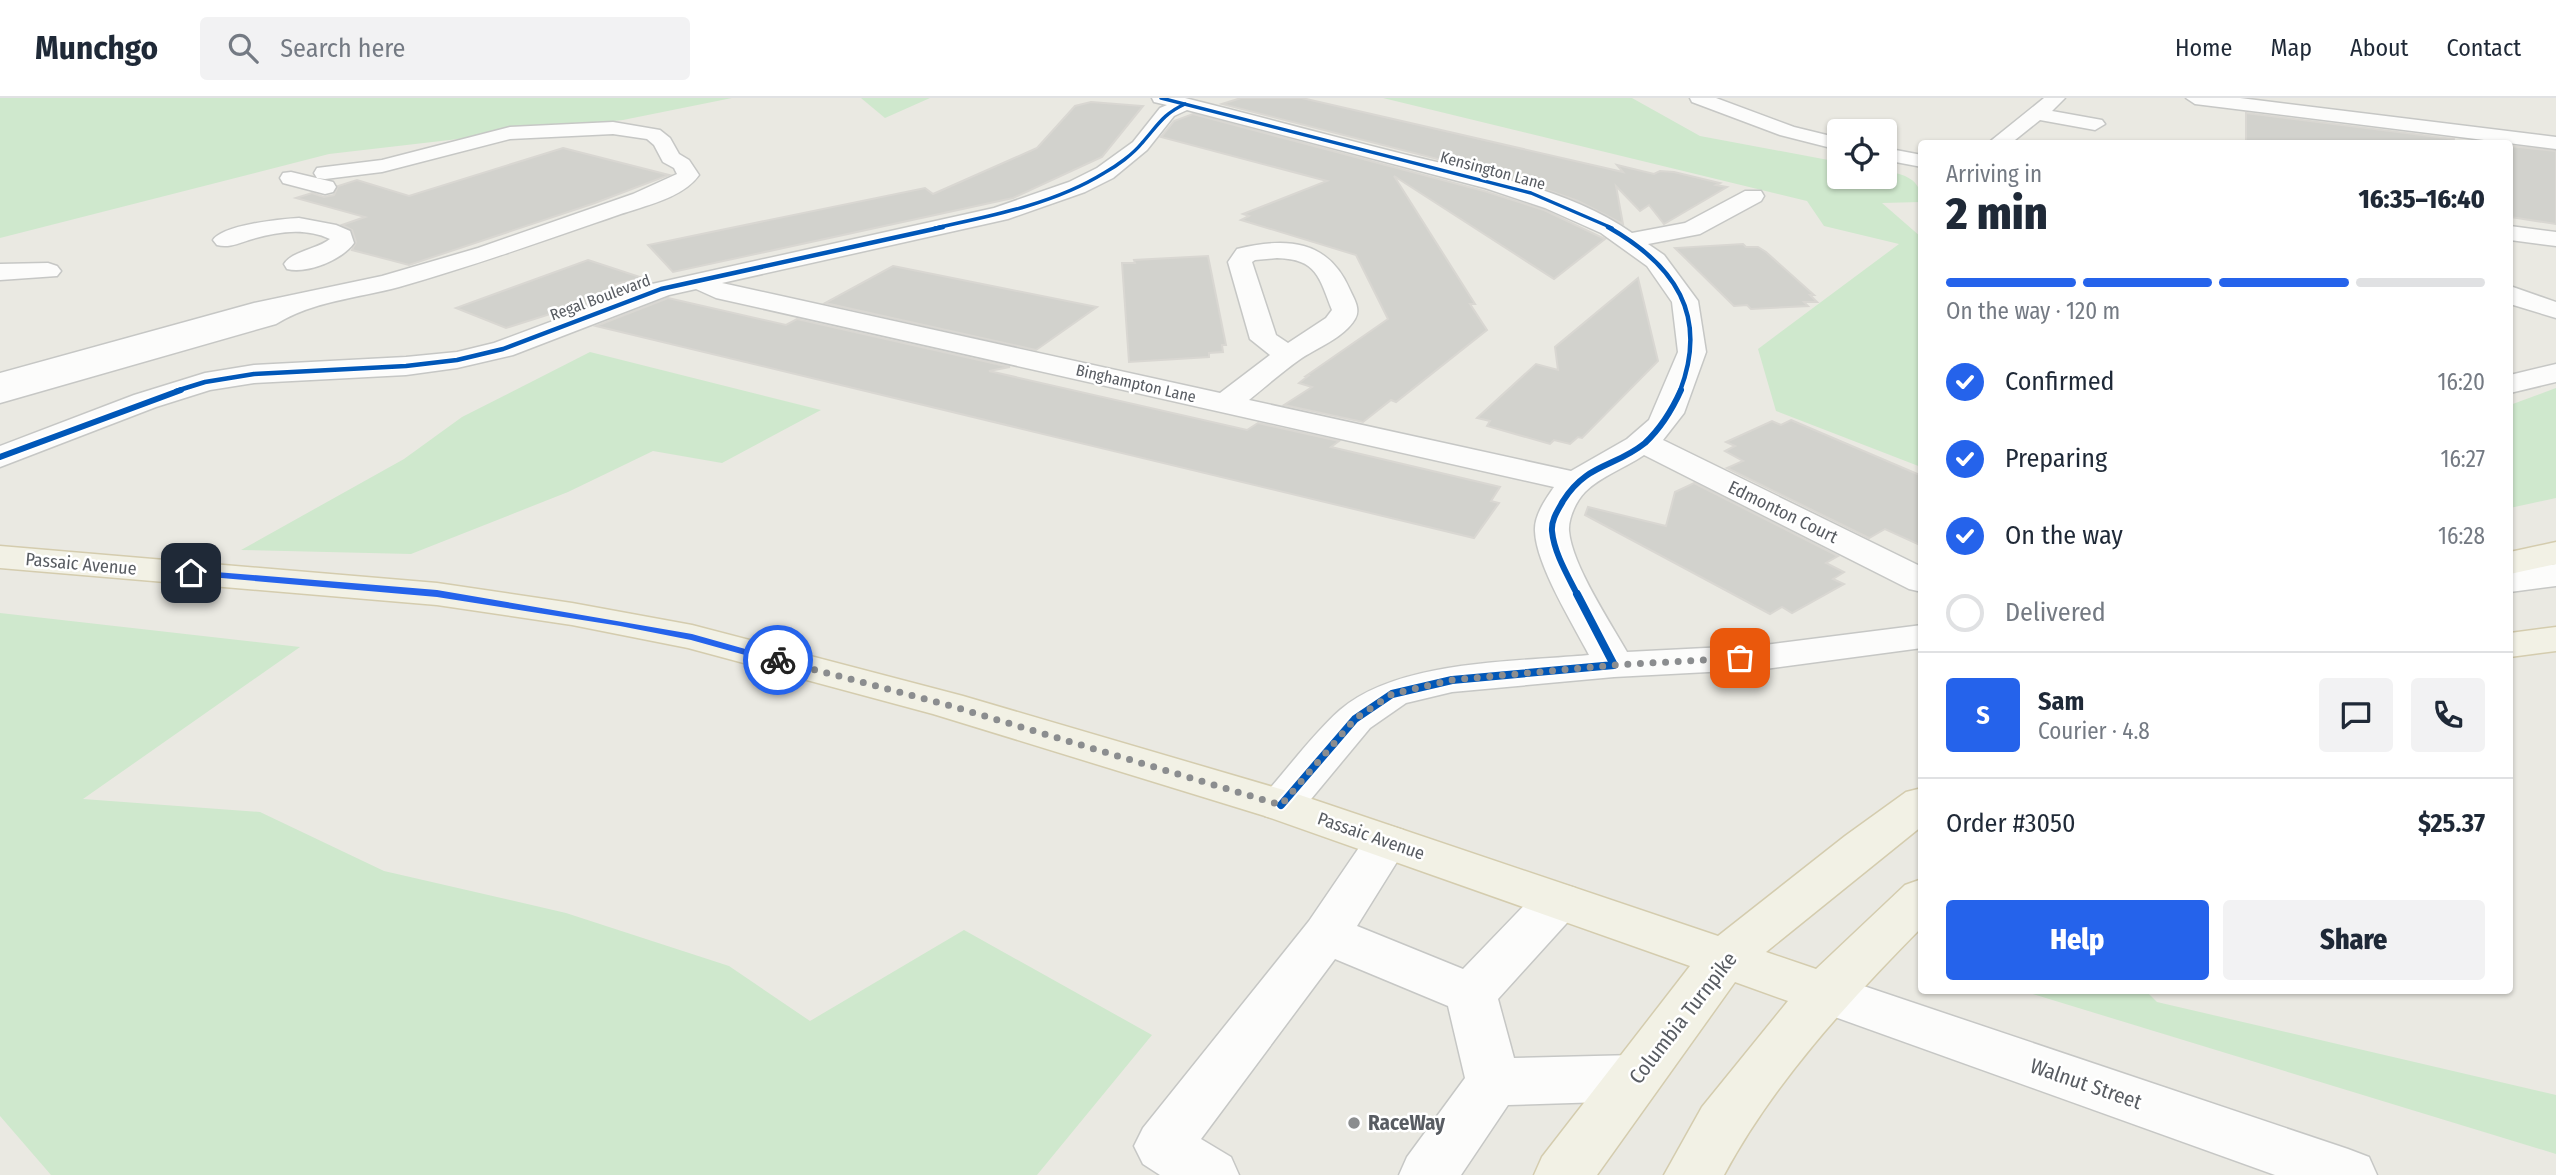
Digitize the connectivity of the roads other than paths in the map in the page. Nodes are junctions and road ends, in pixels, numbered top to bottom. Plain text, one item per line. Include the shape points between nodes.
1 (1699, 98) edge
2 (2189, 98) edge
3 (2195, 98) edge
4 (1173, 101) edge
5 (2046, 108) edge
6 (2072, 116) dead end
7 (2095, 124) dead end
8 (2002, 140) edge
9 (2414, 140) edge
10 (1827, 141) edge
11 (2556, 143) edge
12 (2513, 152) edge
13 (1897, 156) edge
14 (2556, 158) edge
15 (1918, 160) edge
16 (290, 178) dead end
17 (1753, 196) dead end
18 (2513, 233) edge
19 (2556, 239) edge
20 (225, 240) dead end
21 (1631, 240) junction
22 (296, 264) dead end
23 (48, 271) dead end
24 (0, 272) edge
25 (699, 280) junction
26 (2513, 282) edge
27 (2550, 284) dead end
28 (2513, 295) edge
29 (288, 305) junction
30 (2556, 310) edge
31 (37, 345) dead end
32 (0, 355) edge
33 (1288, 355) dead end
34 (2556, 373) edge
35 (0, 382) edge
36 (2513, 383) edge
37 (0, 394) edge
38 (1226, 403) junction
39 (1644, 443) junction
40 (0, 457) edge
41 (1576, 482) junction
42 (2556, 553) edge
43 (0, 557) edge
44 (2513, 562) edge
45 (2556, 575) edge
46 (1918, 579) edge
47 (2513, 581) edge
48 (1918, 637) edge
49 (2556, 639) edge
50 (2513, 645) edge
51 (1615, 665) junction
52 (1281, 805) junction
53 (1918, 806) edge
54 (1387, 841) junction
55 (1558, 901) junction
56 (1918, 901) edge
57 (1326, 934) junction
58 (1725, 958) junction
59 (1825, 993) junction
60 (1471, 994) junction
61 (1635, 1078) junction
62 (1493, 1082) junction
63 (1210, 1175) edge
64 (1428, 1175) edge
65 (1563, 1175) edge
66 (1693, 1175) edge
67 (2348, 1175) edge

1 - 10 street
2 - 9 street via 2189,111
3 - 11 street
4 - 21 street, Kensington Lane via 1531,193 1603,222
4 - 25 street, Regal Boulevard via 1140,146 1115,167 1077,187 1060,210 1000,214
5 - 6 street
5 - 7 street
5 - 8 street
12 - 14 street
13 - 15 street
16 - 29 street via 325,180 510,134 613,128 653,134 688,175 680,183 487,253
17 - 21 street via 1692,229
18 - 19 street
20 - 22 street via 292,224 331,229 342,236 342,243 325,254
21 - 39 street, Kensington Lane via 1675,283 1688,311 1693,342 1683,387 1668,416
23 - 24 street
25 - 38 street, Binghampton Lane via 716,290
25 - 40 street, Regal Boulevard via 635,298 503,349 457,360 254,374 205,382
26 - 27 street
28 - 30 street
29 - 35 street
29 - 37 street via 267,318
31 - 32 street
33 - 38 street
34 - 36 street
38 - 41 street, Binghampton Lane
39 - 41 street, Kensington Lane
39 - 46 street, Edmonton Court
41 - 51 street, Kensington Lane via 1557,512 1552,531 1563,564
42 - 44 main road
43 - 52 main road, Passaic Avenue via 437,594 612,621 692,637 948,705
45 - 47 street
48 - 51 street via 1765,657
49 - 50 main road
51 - 52 street via 1452,680 1392,694 1355,719
52 - 54 main road, Passaic Avenue
53 - 58 main road, Columbia Turnpike
54 - 55 main road, Passaic Avenue
54 - 57 street
55 - 58 main road, Passaic Avenue
55 - 60 street
56 - 59 main road
57 - 60 street
57 - 63 street via 1163,1146
58 - 59 main road, Passaic Avenue
58 - 61 main road, Columbia Turnpike
59 - 66 main road via 1722,1124
59 - 67 street, Walnut Street
60 - 62 street
61 - 62 street
61 - 65 main road, Columbia Turnpike
62 - 64 street

